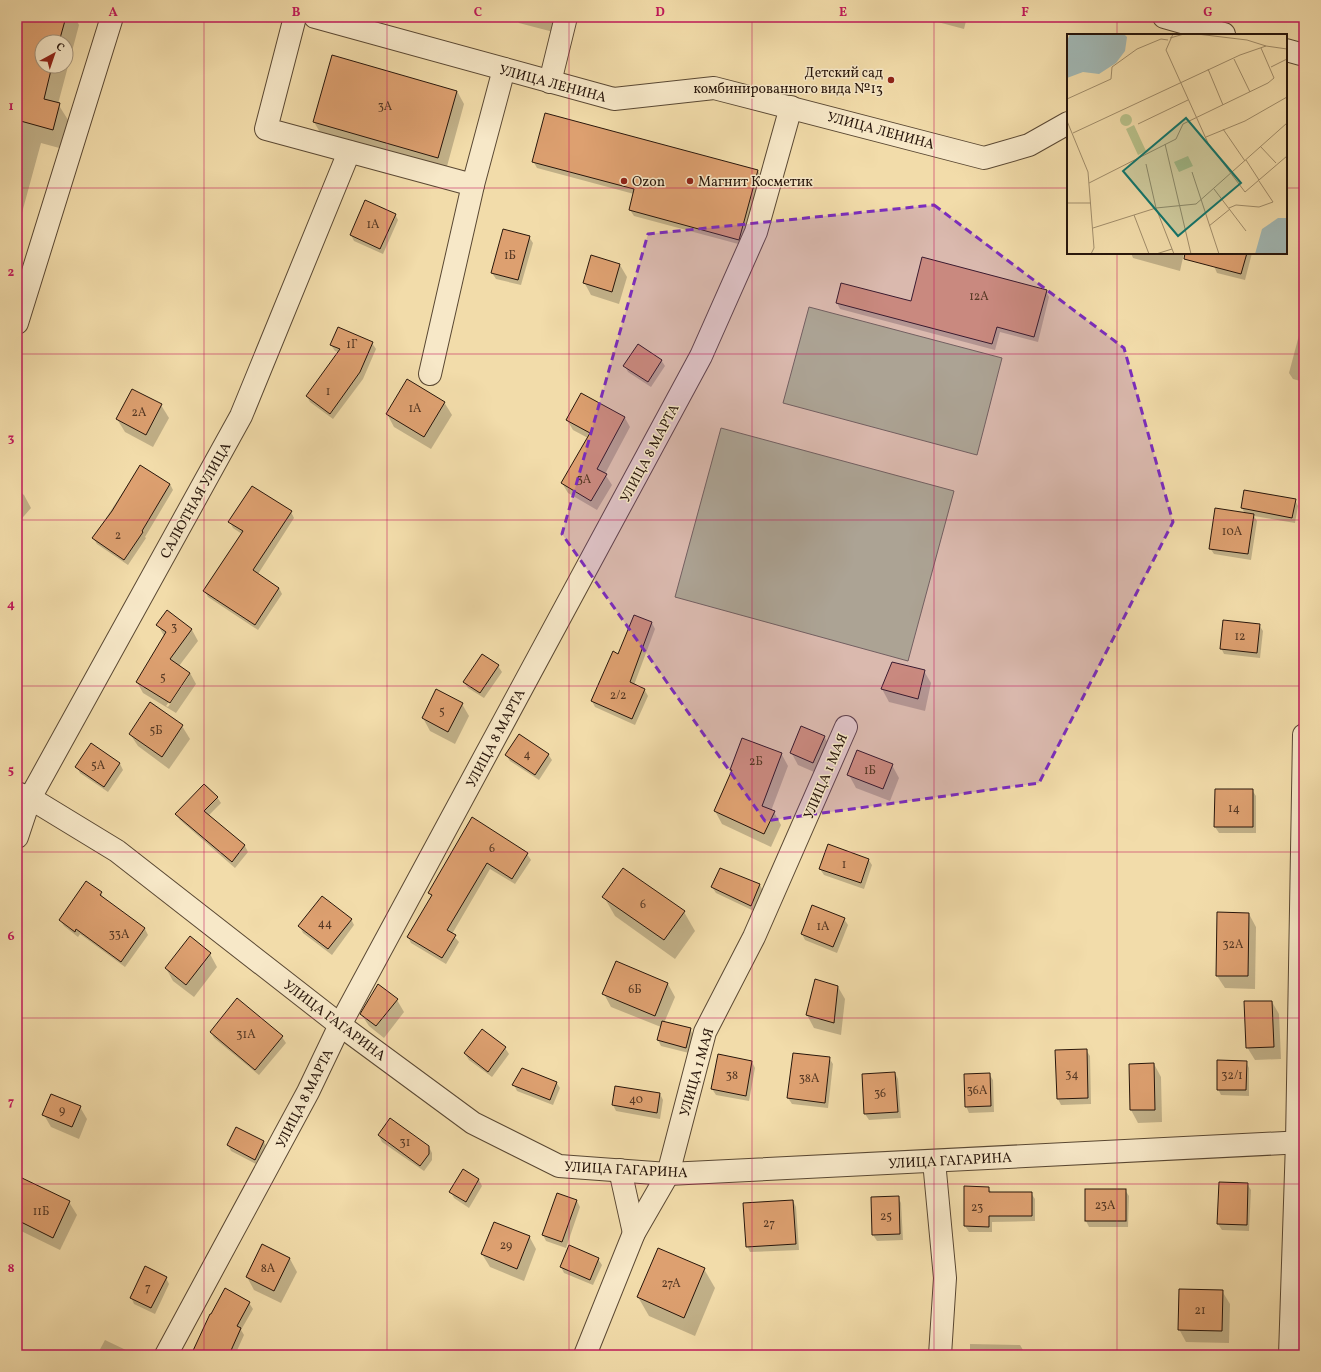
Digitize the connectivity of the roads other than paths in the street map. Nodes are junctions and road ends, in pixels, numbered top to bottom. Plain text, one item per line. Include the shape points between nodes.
1 (112, 17) edge
2 (295, 17) edge
3 (315, 17) edge
4 (566, 17) edge
5 (1164, 17) edge
6 (1222, 34) edge
7 (1287, 50) edge
8 (1304, 55) edge
9 (504, 69) junction
10 (550, 82) junction
11 (791, 107) junction
12 (1067, 124) edge
13 (349, 152) junction
14 (473, 185) junction
15 (17, 323) edge
16 (430, 374) dead end
17 (846, 727) dead end
18 (1304, 735) edge
19 (23, 796) edge
20 (17, 837) edge
21 (340, 1025) junction
22 (1301, 1142) edge
23 (934, 1161) junction
24 (620, 1170) junction
25 (668, 1174) junction
26 (634, 1233) junction
27 (166, 1355) edge
28 (585, 1355) edge
29 (940, 1355) edge
30 (1290, 1355) edge

1 - 15 street
2 - 13 street via 266,129
3 - 9 street, УЛИЦА ЛЕНИНА
4 - 10 street
5 - 6 street
7 - 8 street
9 - 10 street, УЛИЦА ЛЕНИНА
9 - 14 street
10 - 11 street, УЛИЦА ЛЕНИНА via 614,100 714,88
11 - 12 street, УЛИЦА ЛЕНИНА via 984,158 1029,145
11 - 21 street, УЛИЦА 8 МАРТА via 756,232 701,356
13 - 14 street
13 - 19 street, САЛЮТНАЯ УЛИЦА via 241,416
14 - 16 street
17 - 25 street, УЛИЦА 1 МАЯ via 754,937 705,1032
18 - 22 street
19 - 20 street, САЛЮТНАЯ УЛИЦА
19 - 21 street, УЛИЦА ГАГАРИНА via 117,852
21 - 24 street, УЛИЦА ГАГАРИНА via 473,1124 559,1166
21 - 27 street, УЛИЦА 8 МАРТА via 308,1092
22 - 23 street, УЛИЦА ГАГАРИНА
22 - 30 street
23 - 25 street, УЛИЦА ГАГАРИНА
23 - 29 street via 946,1278
24 - 25 street, УЛИЦА ГАГАРИНА
24 - 26 street
25 - 26 street, УЛИЦА 1 МАЯ
26 - 28 street, УЛИЦА 1 МАЯ

